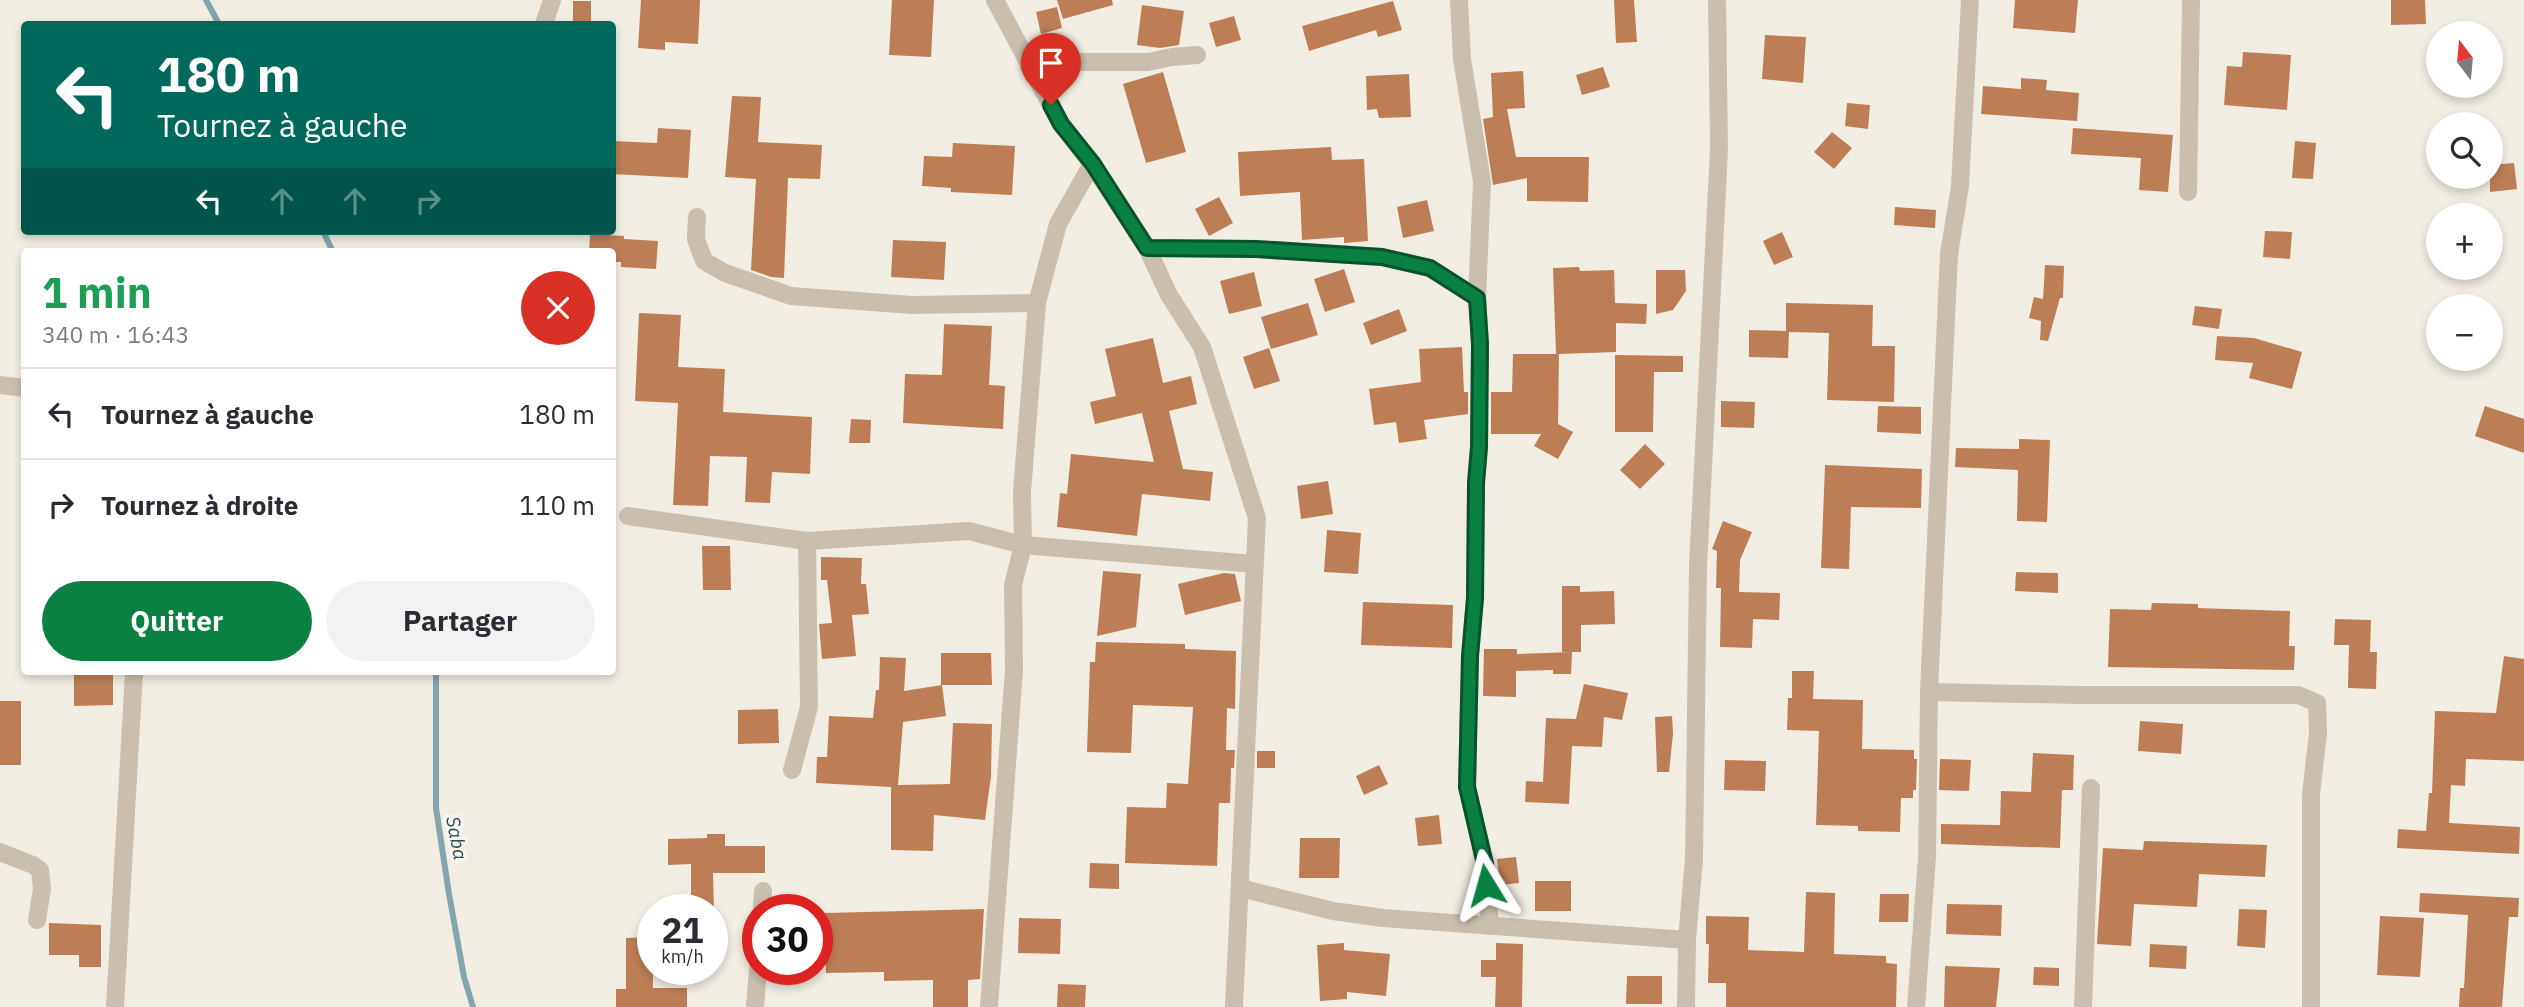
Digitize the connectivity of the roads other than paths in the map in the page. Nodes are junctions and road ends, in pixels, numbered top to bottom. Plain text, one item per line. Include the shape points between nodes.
1 (552, 0) edge
2 (995, 0) edge
3 (1459, 0) edge
4 (1717, 0) edge
5 (1970, 0) edge
6 (2191, 0) edge
7 (545, 21) edge
8 (1197, 55) dead end
9 (1029, 67) junction
10 (1093, 164) junction
11 (2188, 192) dead end
12 (697, 217) dead end
13 (1147, 248) junction
14 (1477, 298) junction
15 (1037, 303) junction
16 (0, 385) edge
17 (21, 388) edge
18 (628, 516) dead end
19 (807, 541) junction
20 (1023, 545) junction
21 (1254, 564) junction
22 (134, 675) edge
23 (1929, 692) junction
24 (792, 770) dead end
25 (2091, 788) dead end
26 (0, 852) edge
27 (1240, 888) junction
28 (763, 891) dead end
29 (763, 894) edge
30 (37, 920) dead end
31 (1490, 926) junction
32 (1687, 940) junction
33 (757, 985) edge
34 (115, 1007) edge
35 (755, 1007) edge
36 (989, 1007) edge
37 (1234, 1007) edge
38 (1686, 1007) edge
39 (1916, 1007) edge
40 (2083, 1007) edge
41 (2311, 1007) edge

1 - 7 street
2 - 9 street
3 - 14 street via 1462,59 1482,182
4 - 32 street via 1718,149 1698,567 1694,859
5 - 23 street via 1960,186 1949,254
6 - 11 street
8 - 9 street
9 - 10 street via 1061,124
10 - 13 street
10 - 15 street via 1058,224
12 - 15 street via 696,239 704,261 791,296 912,305
13 - 14 street via 1382,257 1430,268
13 - 21 street via 1169,295 1202,347 1222,404 1257,518
14 - 31 street via 1479,447 1467,787 1485,864
15 - 20 street via 1022,492
16 - 17 street
18 - 19 street
19 - 20 street via 969,531
19 - 24 street via 809,707
20 - 21 street
20 - 36 street via 1013,585 1014,670
21 - 27 street
22 - 34 street
23 - 39 street via 1927,857
23 - 41 street via 2298,695 2317,703 2311,794
25 - 40 street
26 - 30 street via 40,870
27 - 31 street via 1333,911
27 - 37 street
28 - 29 street
31 - 32 street
32 - 38 street
33 - 35 street

